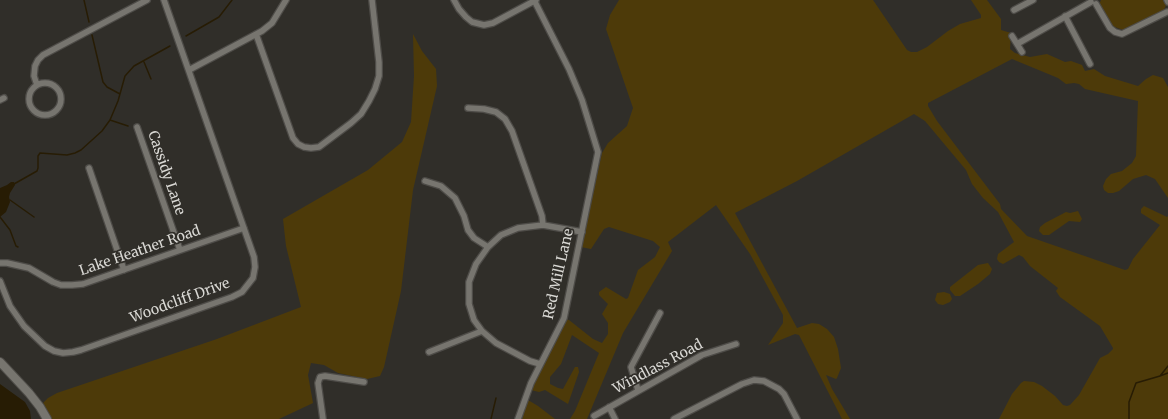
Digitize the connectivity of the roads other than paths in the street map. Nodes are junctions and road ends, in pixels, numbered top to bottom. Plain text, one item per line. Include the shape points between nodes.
1 (147, 0) edge
2 (164, 0) edge
3 (286, 0) edge
4 (372, 0) edge
5 (454, 0) edge
6 (535, 0) edge
7 (1033, 0) edge
8 (1094, 2) edge
9 (1014, 10) dead end
10 (1168, 11) edge
11 (1065, 16) junction
12 (256, 34) junction
13 (1012, 36) dead end
14 (1016, 44) junction
15 (1022, 52) dead end
16 (1090, 64) dead end
17 (189, 70) junction
18 (37, 85) junction
19 (468, 108) dead end
20 (137, 127) dead end
21 (89, 168) dead end
22 (425, 182) dead end
23 (543, 225) junction
24 (244, 228) junction
25 (582, 232) junction
26 (488, 247) junction
27 (180, 250) junction
28 (0, 263) edge
29 (124, 270) junction
30 (0, 281) edge
31 (660, 313) dead end
32 (482, 331) junction
33 (736, 344) dead end
34 (429, 352) dead end
35 (0, 362) edge
36 (540, 364) junction
37 (364, 382) dead end
38 (638, 390) junction
39 (609, 407) junction
40 (594, 416) dead end
41 (47, 419) edge
42 (323, 419) edge
43 (518, 419) edge
44 (615, 419) edge
45 (674, 419) edge
46 (797, 419) edge

1 - 18 street via 43,55 35,66 34,76
2 - 17 street, Woodcliff Drive
3 - 12 street via 272,23
4 - 12 street via 379,62 379,76 375,89 361,114 319,147 304,147 293,138
5 - 6 street via 472,22 484,24 493,23
6 - 25 street, Red Mill Lane via 582,100 598,152
7 - 9 street
8 - 10 street via 1110,28 1122,34
8 - 11 street
11 - 14 street
11 - 16 street
12 - 17 street
13 - 14 street
14 - 15 street
17 - 24 street, Woodcliff Drive
18 - 18 street via 30,92 31,107 44,115 54,112 60,104 60,93 53,84
19 - 23 street via 496,112 505,120 512,131
20 - 27 street, Cassidy Lane
21 - 29 street
22 - 26 street via 441,186 455,198 468,230 474,238
23 - 25 street
23 - 26 street via 518,228 501,235
24 - 27 street, Lake Heather Road
24 - 30 street, Woodcliff Drive via 256,267 253,278 242,292 73,352 54,351 24,326 10,306
25 - 36 street, Red Mill Lane via 564,318
26 - 32 street via 476,264 469,282 469,304 474,320
27 - 29 street, Lake Heather Road
28 - 29 street, Lake Heather Road via 30,268 53,282 72,286
31 - 38 street via 631,367
32 - 34 street
32 - 36 street via 496,343
33 - 38 street, Windlass Road via 702,355
35 - 41 street via 29,392
36 - 43 street, Red Mill Lane
37 - 42 street via 320,377 318,383
38 - 39 street, Windlass Road
39 - 40 street, Windlass Road
39 - 44 street
45 - 46 street via 754,380 764,381 779,389

